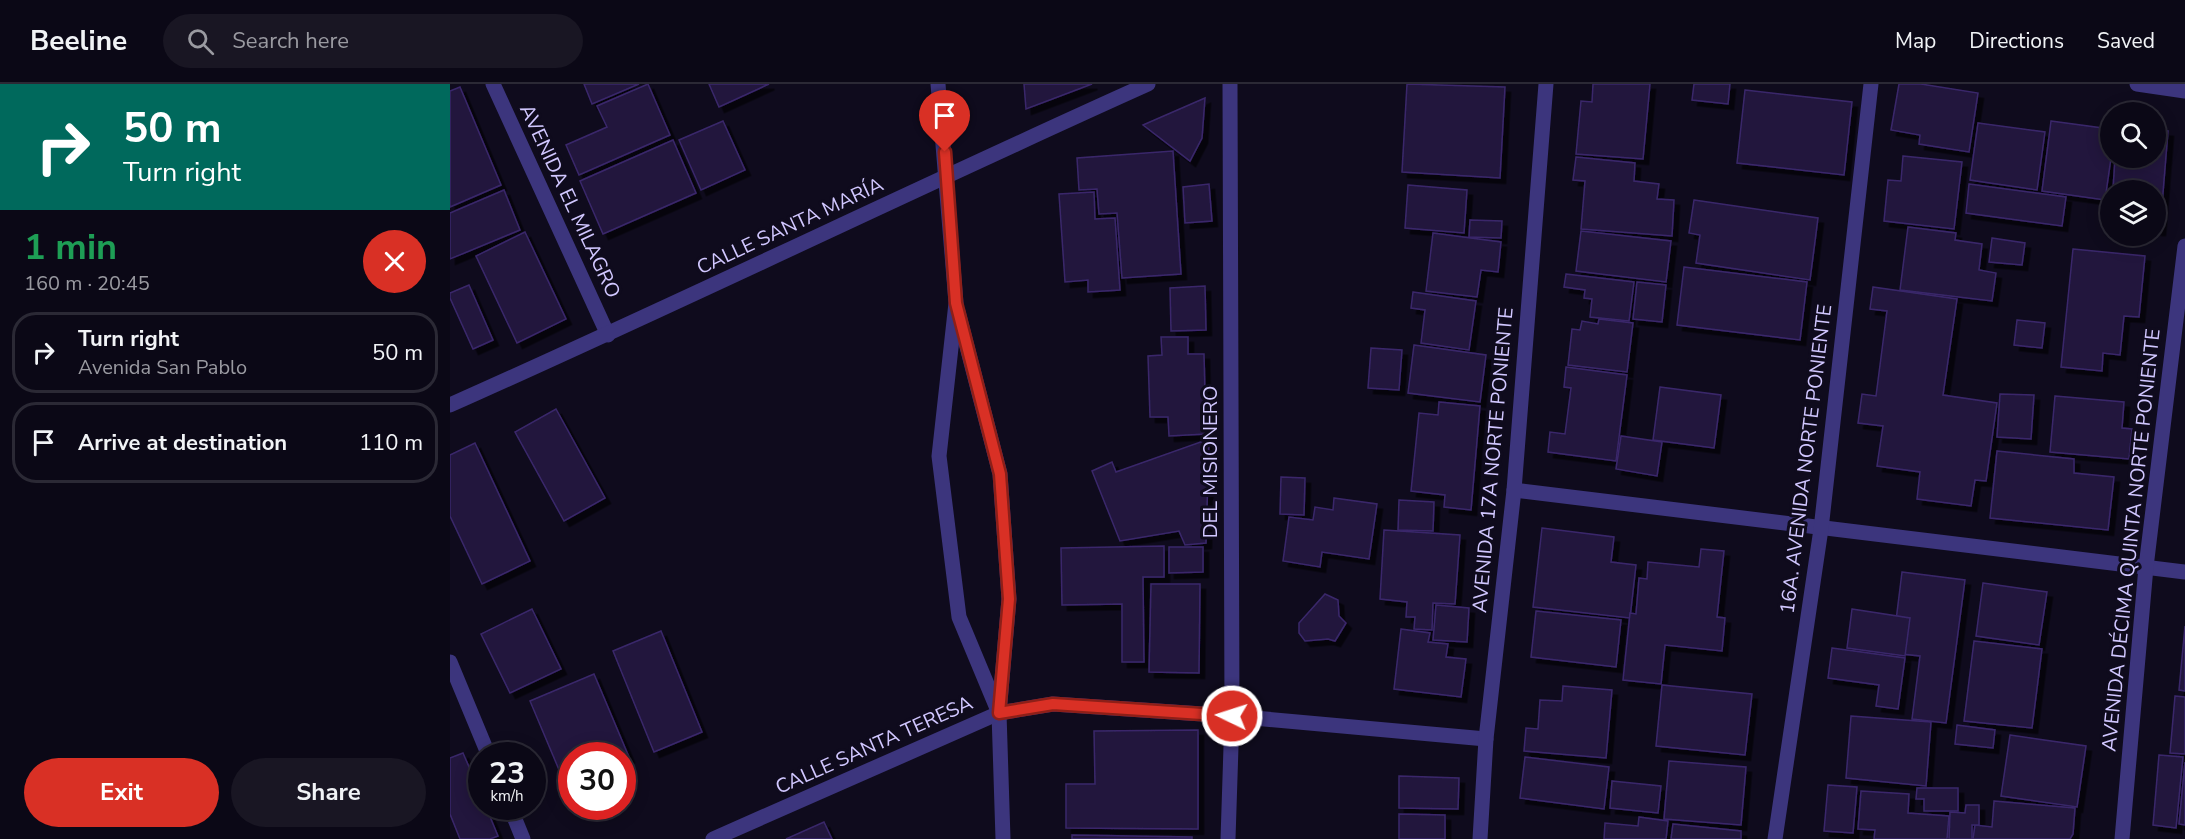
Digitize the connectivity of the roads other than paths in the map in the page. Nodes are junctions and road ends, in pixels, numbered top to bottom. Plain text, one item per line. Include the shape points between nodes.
1 (493, 84) edge
2 (938, 84) edge
3 (1148, 84) edge
4 (1230, 84) edge
5 (1546, 84) edge
6 (1870, 84) edge
7 (2138, 84) edge
8 (2185, 91) edge
9 (947, 175) junction
10 (2185, 246) edge
11 (956, 303) junction
12 (608, 335) junction
13 (450, 405) edge
14 (1514, 490) junction
15 (1821, 530) junction
16 (2146, 567) junction
17 (2185, 572) edge
18 (450, 662) edge
19 (999, 713) junction
20 (1232, 716) junction
21 (1486, 739) junction
22 (483, 742) edge
23 (516, 820) edge
24 (524, 839) edge
25 (713, 839) edge
26 (1003, 839) edge
27 (1228, 839) edge
28 (1480, 839) edge
29 (1775, 839) edge
30 (2122, 839) edge

1 - 12 street, AVENIDA EL MILAGRO
2 - 9 street
3 - 9 street, CALLE SANTA MARÍA
4 - 20 street, DEL MISIONERO
5 - 14 street, AVENIDA 17A NORTE PONIENTE
6 - 15 street, 16A. AVENIDA NORTE PONIENTE
7 - 8 street
9 - 11 street
9 - 12 street, CALLE SANTA MARÍA
10 - 16 street, AVENIDA DÉCIMA QUINTA NORTE PONIENTE
11 - 19 street via 1000,474 1009,599
11 - 19 street via 939,456 959,617
12 - 13 street, CALLE SANTA MARÍA
14 - 15 street
14 - 21 street, AVENIDA 17A NORTE PONIENTE
15 - 16 street
15 - 29 street, 16A. AVENIDA NORTE PONIENTE
16 - 17 street
16 - 30 street, AVENIDA DÉCIMA QUINTA NORTE PONIENTE
18 - 22 street
19 - 20 street, CALLE SANTA TERESA via 1053,704
19 - 25 street, CALLE SANTA TERESA
19 - 26 street
20 - 21 street, CALLE SANTA TERESA
20 - 27 street, DEL MISIONERO
21 - 28 street, AVENIDA 17A NORTE PONIENTE
23 - 24 street

